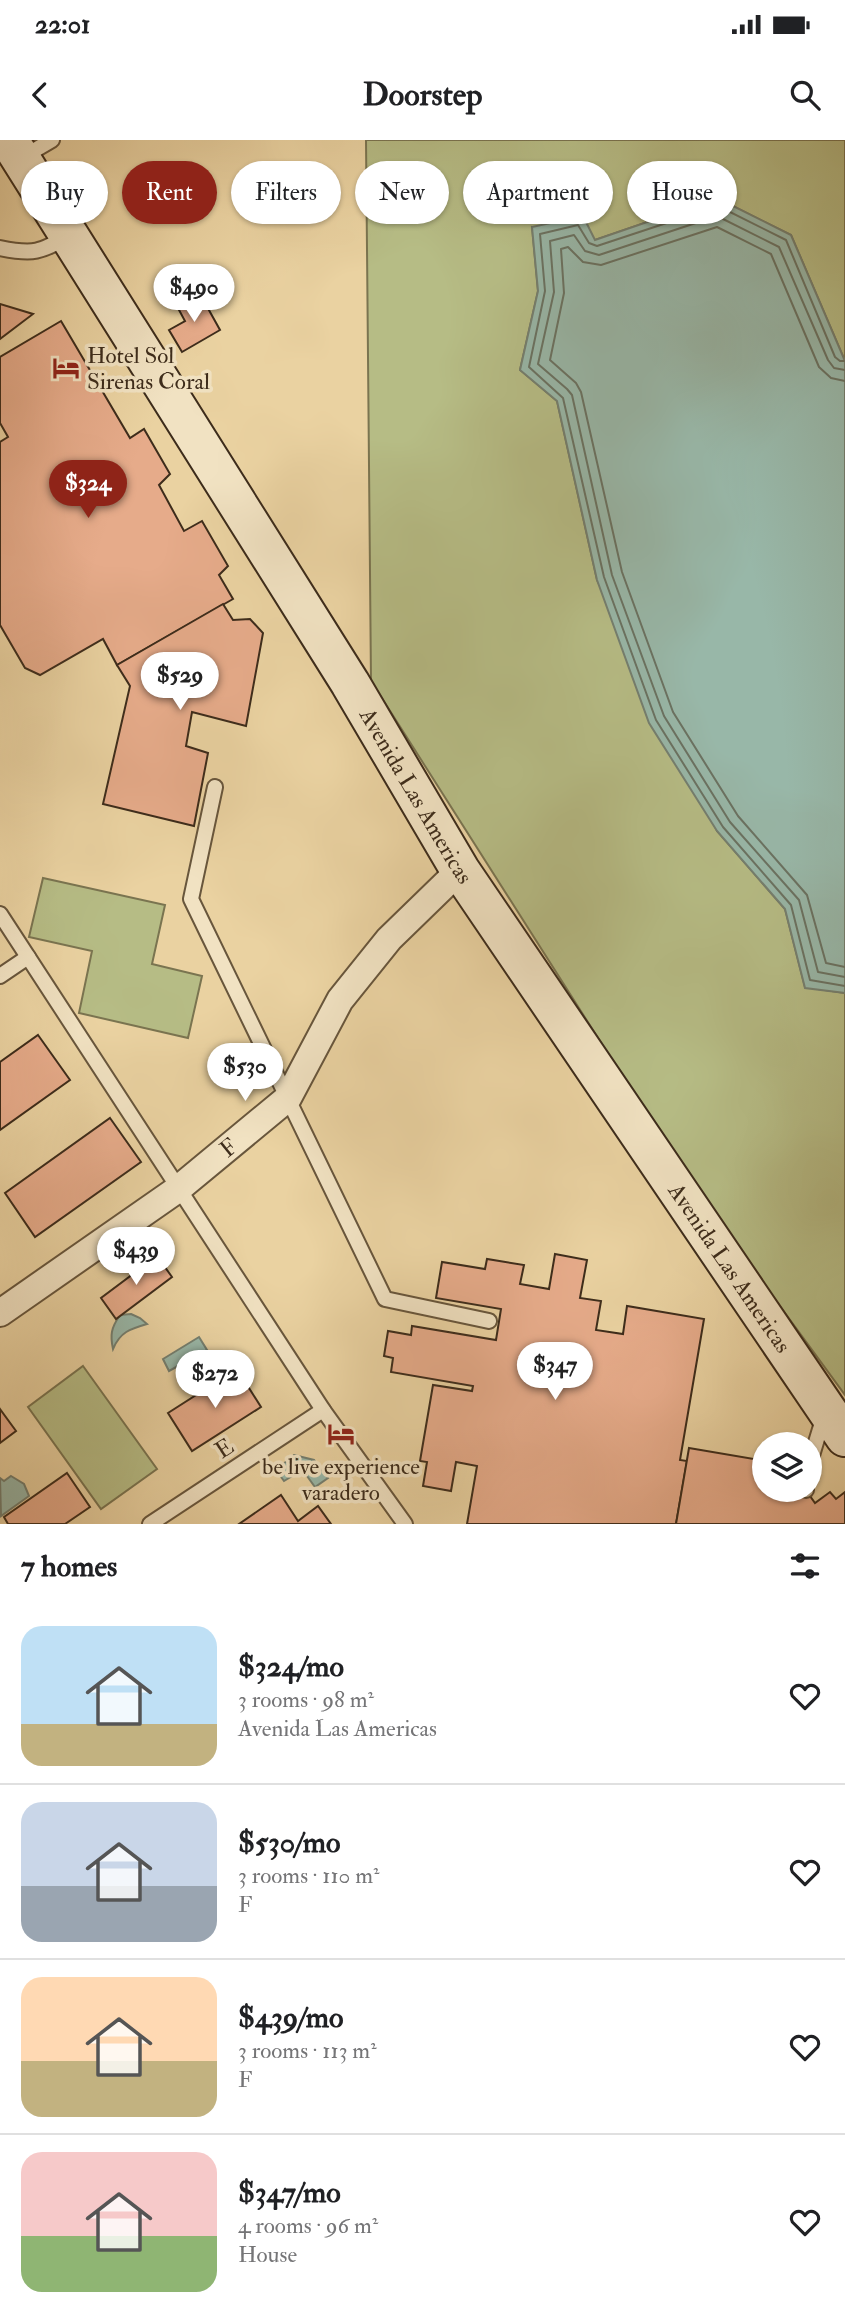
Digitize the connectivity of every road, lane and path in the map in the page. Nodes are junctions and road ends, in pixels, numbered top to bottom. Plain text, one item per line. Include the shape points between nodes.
1 (28, 146) edge
2 (71, 236) junction
3 (0, 248) edge
4 (215, 787) dead end
5 (460, 870) junction
6 (0, 914) edge
7 (28, 957) junction
8 (0, 976) edge
9 (288, 1098) junction
10 (178, 1189) junction
11 (0, 1313) edge
12 (489, 1321) dead end
13 (323, 1410) junction
14 (836, 1424) edge
15 (822, 1444) edge
16 (150, 1524) edge
17 (405, 1524) edge

1 - 2 street, Avenida Las Americas
2 - 3 lane via 42,250
2 - 5 street, Avenida Las Americas via 350,683
4 - 9 lane via 191,899
5 - 9 street, F via 389,939 340,1000
5 - 14 street, Avenida Las Americas
6 - 7 lane
7 - 8 lane
7 - 10 lane
9 - 10 street, F
9 - 12 lane via 385,1299
10 - 11 street, F
10 - 13 lane
13 - 16 lane, E
13 - 17 lane
14 - 15 lane

